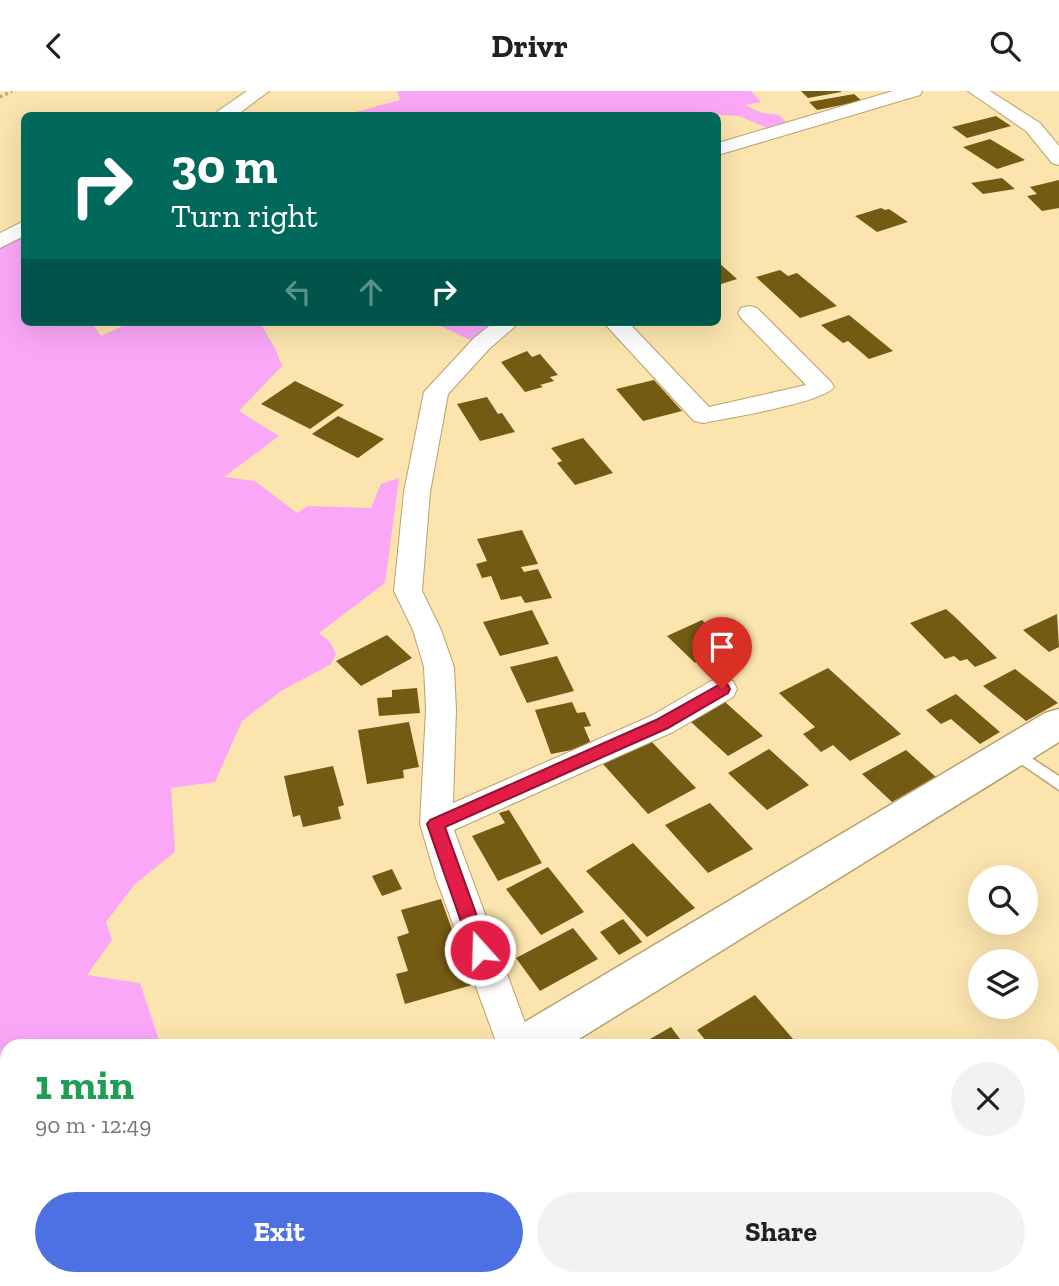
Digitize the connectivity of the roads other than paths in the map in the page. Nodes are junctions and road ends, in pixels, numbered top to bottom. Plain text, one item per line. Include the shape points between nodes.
1 (260, 91) edge
2 (912, 91) edge
3 (977, 91) edge
4 (229, 112) edge
5 (721, 148) edge
6 (1059, 159) edge
7 (21, 229) edge
8 (0, 242) edge
9 (749, 313) dead end
10 (504, 326) edge
11 (619, 326) edge
12 (722, 689) dead end
13 (1059, 723) edge
14 (1012, 750) junction
15 (1059, 784) edge
16 (436, 824) junction
17 (513, 1039) edge
18 (538, 1039) edge

1 - 4 street
2 - 5 street
3 - 6 street via 1033,127
7 - 8 street
9 - 11 street via 822,387 703,416
10 - 16 street via 436,392 417,492 408,591 439,667
12 - 16 street via 662,724
13 - 14 street
14 - 15 lane
14 - 18 street
16 - 17 street

